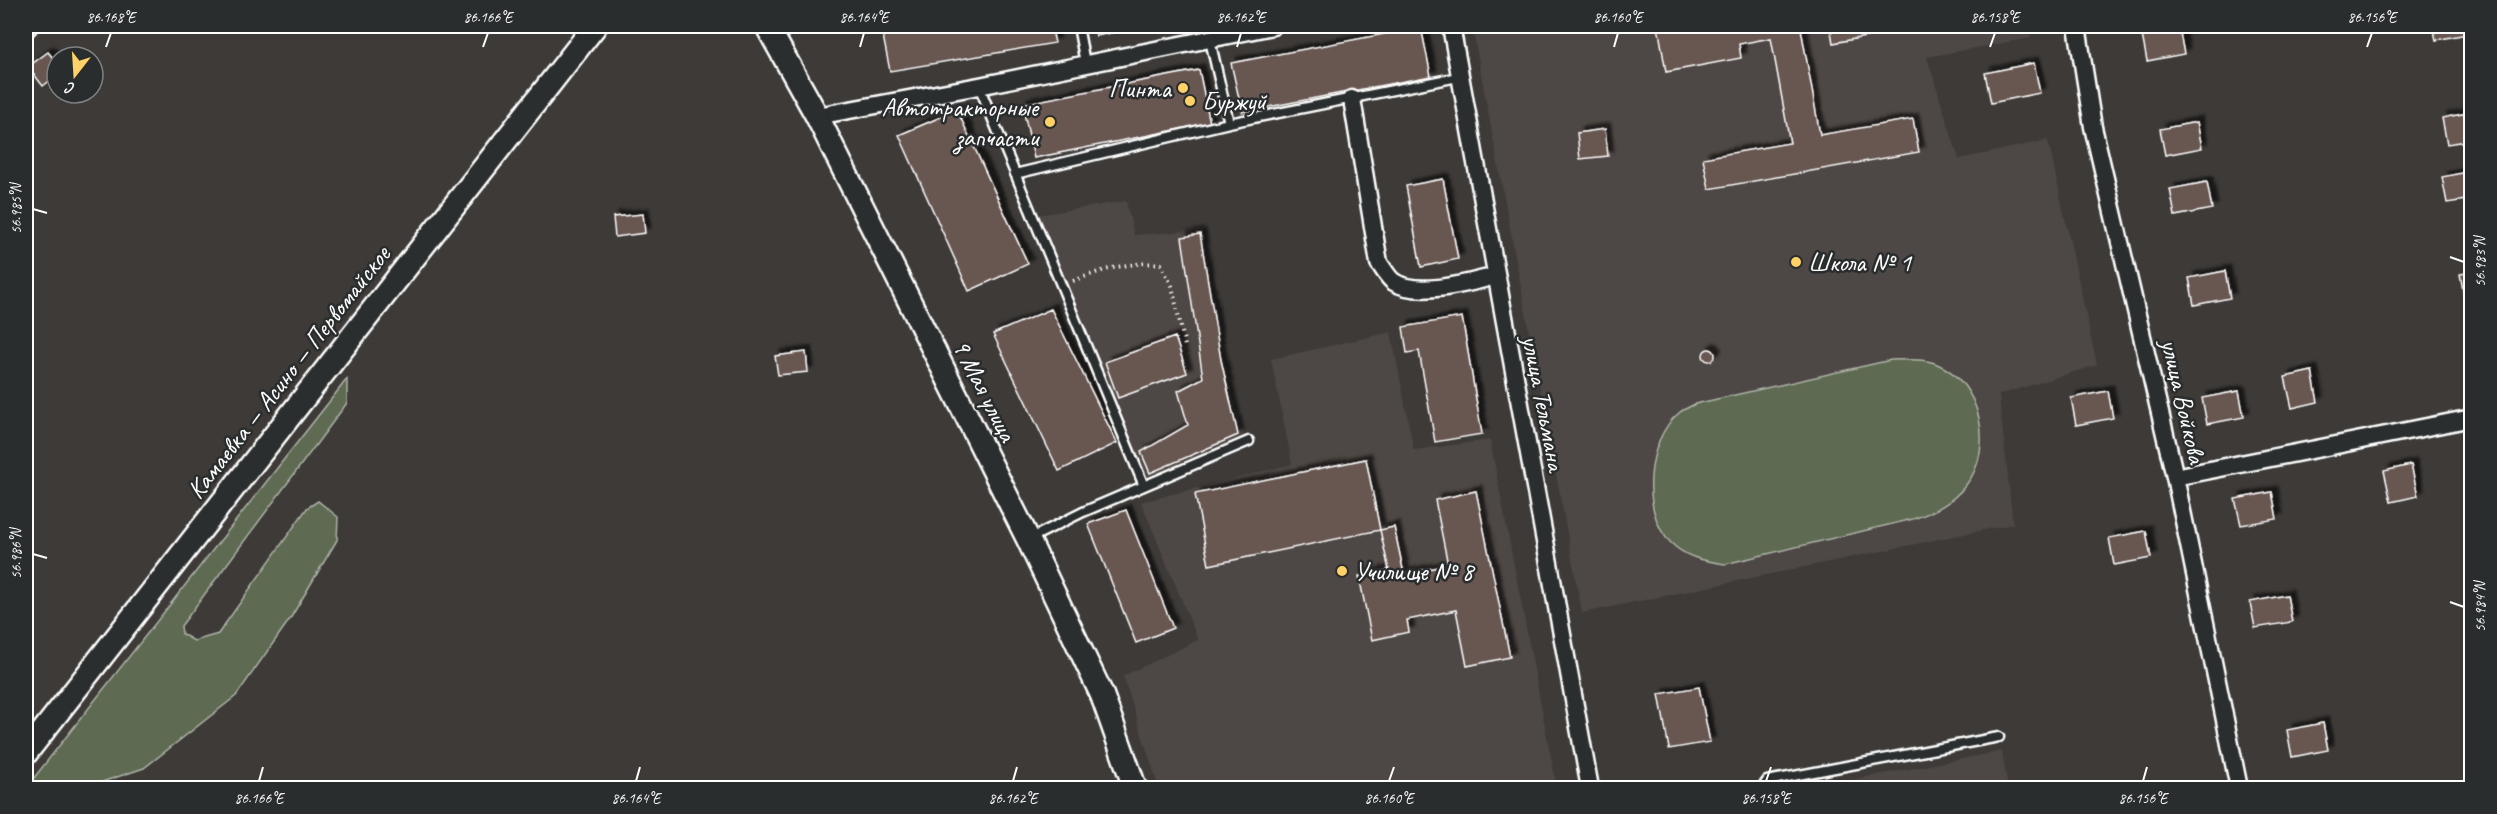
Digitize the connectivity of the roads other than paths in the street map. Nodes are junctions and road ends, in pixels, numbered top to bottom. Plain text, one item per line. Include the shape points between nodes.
1 (29, 26) edge
2 (595, 26) edge
3 (767, 26) edge
4 (1078, 26) edge
5 (1273, 26) edge
6 (1450, 26) edge
7 (2077, 26) edge
8 (26, 29) edge
9 (1210, 40) junction
10 (1085, 63) junction
11 (1458, 77) junction
12 (979, 86) junction
13 (1352, 99) junction
14 (817, 116) junction
15 (1229, 123) junction
16 (1015, 174) junction
17 (1495, 276) junction
18 (2472, 418) edge
19 (1249, 441) dead end
20 (2175, 477) junction
21 (1144, 486) junction
22 (1028, 539) junction
23 (1999, 737) dead end
24 (26, 753) edge
25 (1135, 789) edge
26 (1590, 789) edge
27 (1762, 789) edge
28 (2240, 789) edge

1 - 8 street
2 - 24 main road, Камаевка — Асино — Первомайское
3 - 14 main road, 9 Мая улица
4 - 10 lane
5 - 9 street
6 - 11 street, улица Тельмана
7 - 20 street, улица Войкова via 2093,127
9 - 10 street
9 - 15 lane
10 - 12 street
11 - 13 lane
11 - 17 street, улица Тельмана
12 - 14 street
12 - 16 lane
13 - 15 lane
13 - 17 street via 1379,263 1394,282 1419,288 1457,286
14 - 22 main road, 9 Мая улица
15 - 16 lane
16 - 21 lane
17 - 26 street, улица Тельмана
18 - 20 street
19 - 21 lane
20 - 28 street, улица Войкова
21 - 22 lane
22 - 25 main road, 9 Мая улица via 1102,695
23 - 27 lane via 1767,781

